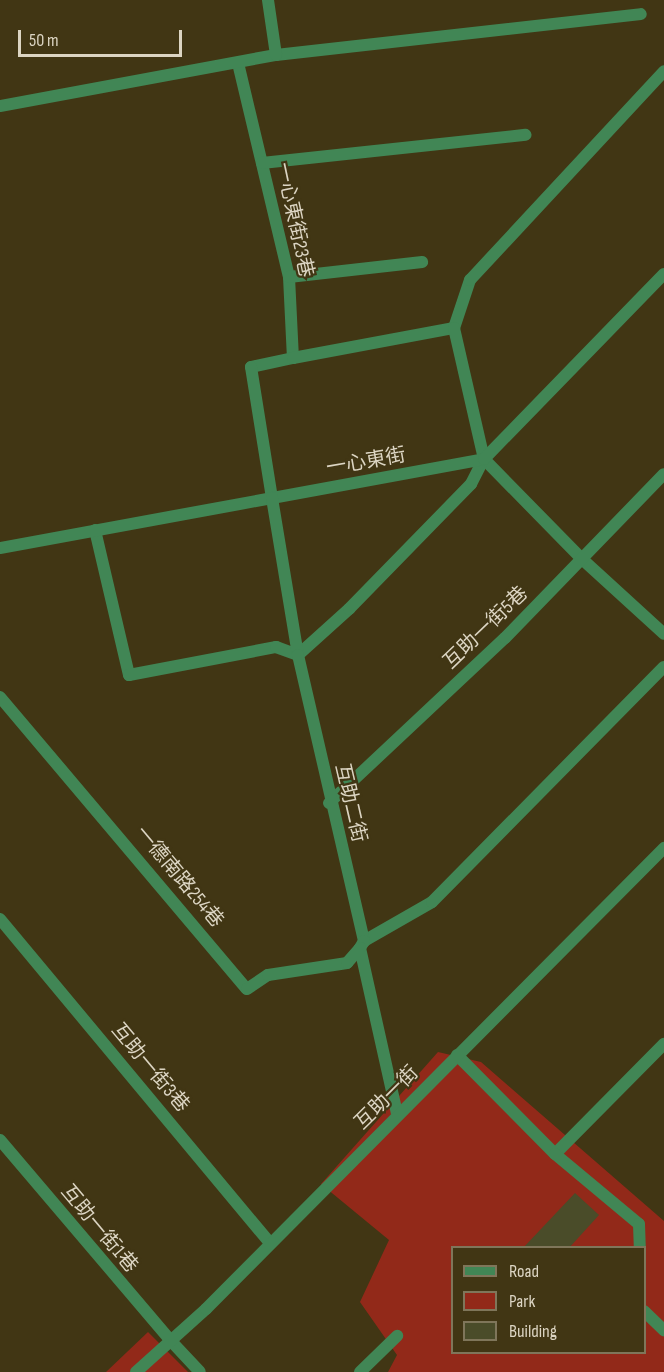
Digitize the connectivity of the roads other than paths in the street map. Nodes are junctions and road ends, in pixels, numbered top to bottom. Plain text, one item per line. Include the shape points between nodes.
1 (268, 0) edge
2 (641, 14) dead end
3 (276, 55) junction
4 (238, 63) junction
5 (664, 71) edge
6 (0, 106) edge
7 (526, 135) dead end
8 (262, 164) junction
9 (422, 262) dead end
10 (664, 274) edge
11 (290, 277) junction
12 (454, 328) junction
13 (292, 358) junction
14 (484, 459) junction
15 (664, 474) edge
16 (272, 498) junction
17 (95, 530) junction
18 (0, 548) edge
19 (582, 559) junction
20 (664, 634) edge
21 (298, 655) junction
22 (664, 667) edge
23 (0, 697) edge
24 (329, 803) junction
25 (664, 848) edge
26 (0, 919) edge
27 (362, 945) junction
28 (664, 1044) edge
29 (457, 1055) junction
30 (397, 1114) junction
31 (0, 1140) edge
32 (555, 1154) junction
33 (270, 1243) junction
34 (640, 1246) edge
35 (646, 1312) edge
36 (664, 1330) edge
37 (397, 1336) dead end
38 (171, 1341) junction
39 (136, 1372) edge
40 (200, 1372) edge
41 (360, 1372) edge

1 - 3 street
2 - 3 street
3 - 4 street
4 - 6 street
4 - 8 street, 一心東街23巷
5 - 12 street via 470,280
7 - 8 street
8 - 11 street, 一心東街23巷
9 - 11 street
10 - 14 street
11 - 13 street, 一心東街23巷
12 - 13 street
12 - 14 street
13 - 16 street via 251,367
14 - 16 street, 一心東街
14 - 19 street
14 - 21 street via 471,484 349,609
15 - 19 street, 互助一街5巷
16 - 17 street, 一心東街
16 - 21 street, 互助二街
17 - 18 street, 一心東街
17 - 21 street via 129,675 276,646
19 - 20 street
19 - 24 street, 互助一街5巷
21 - 24 street, 互助二街
22 - 27 street via 432,902
23 - 27 street, 一德南路254巷 via 247,988 268,975 347,963
24 - 27 street, 互助二街
25 - 29 street, 互助一街
26 - 33 street, 互助一街3巷
27 - 30 street, 互助二街
28 - 32 street
29 - 30 street, 互助一街
29 - 32 street
30 - 33 street, 互助一街
31 - 38 street, 互助一街1巷
32 - 34 street via 639,1224
33 - 38 street, 互助一街
35 - 36 street
37 - 41 street
38 - 39 street, 互助一街
38 - 40 street, 互助一街1巷

